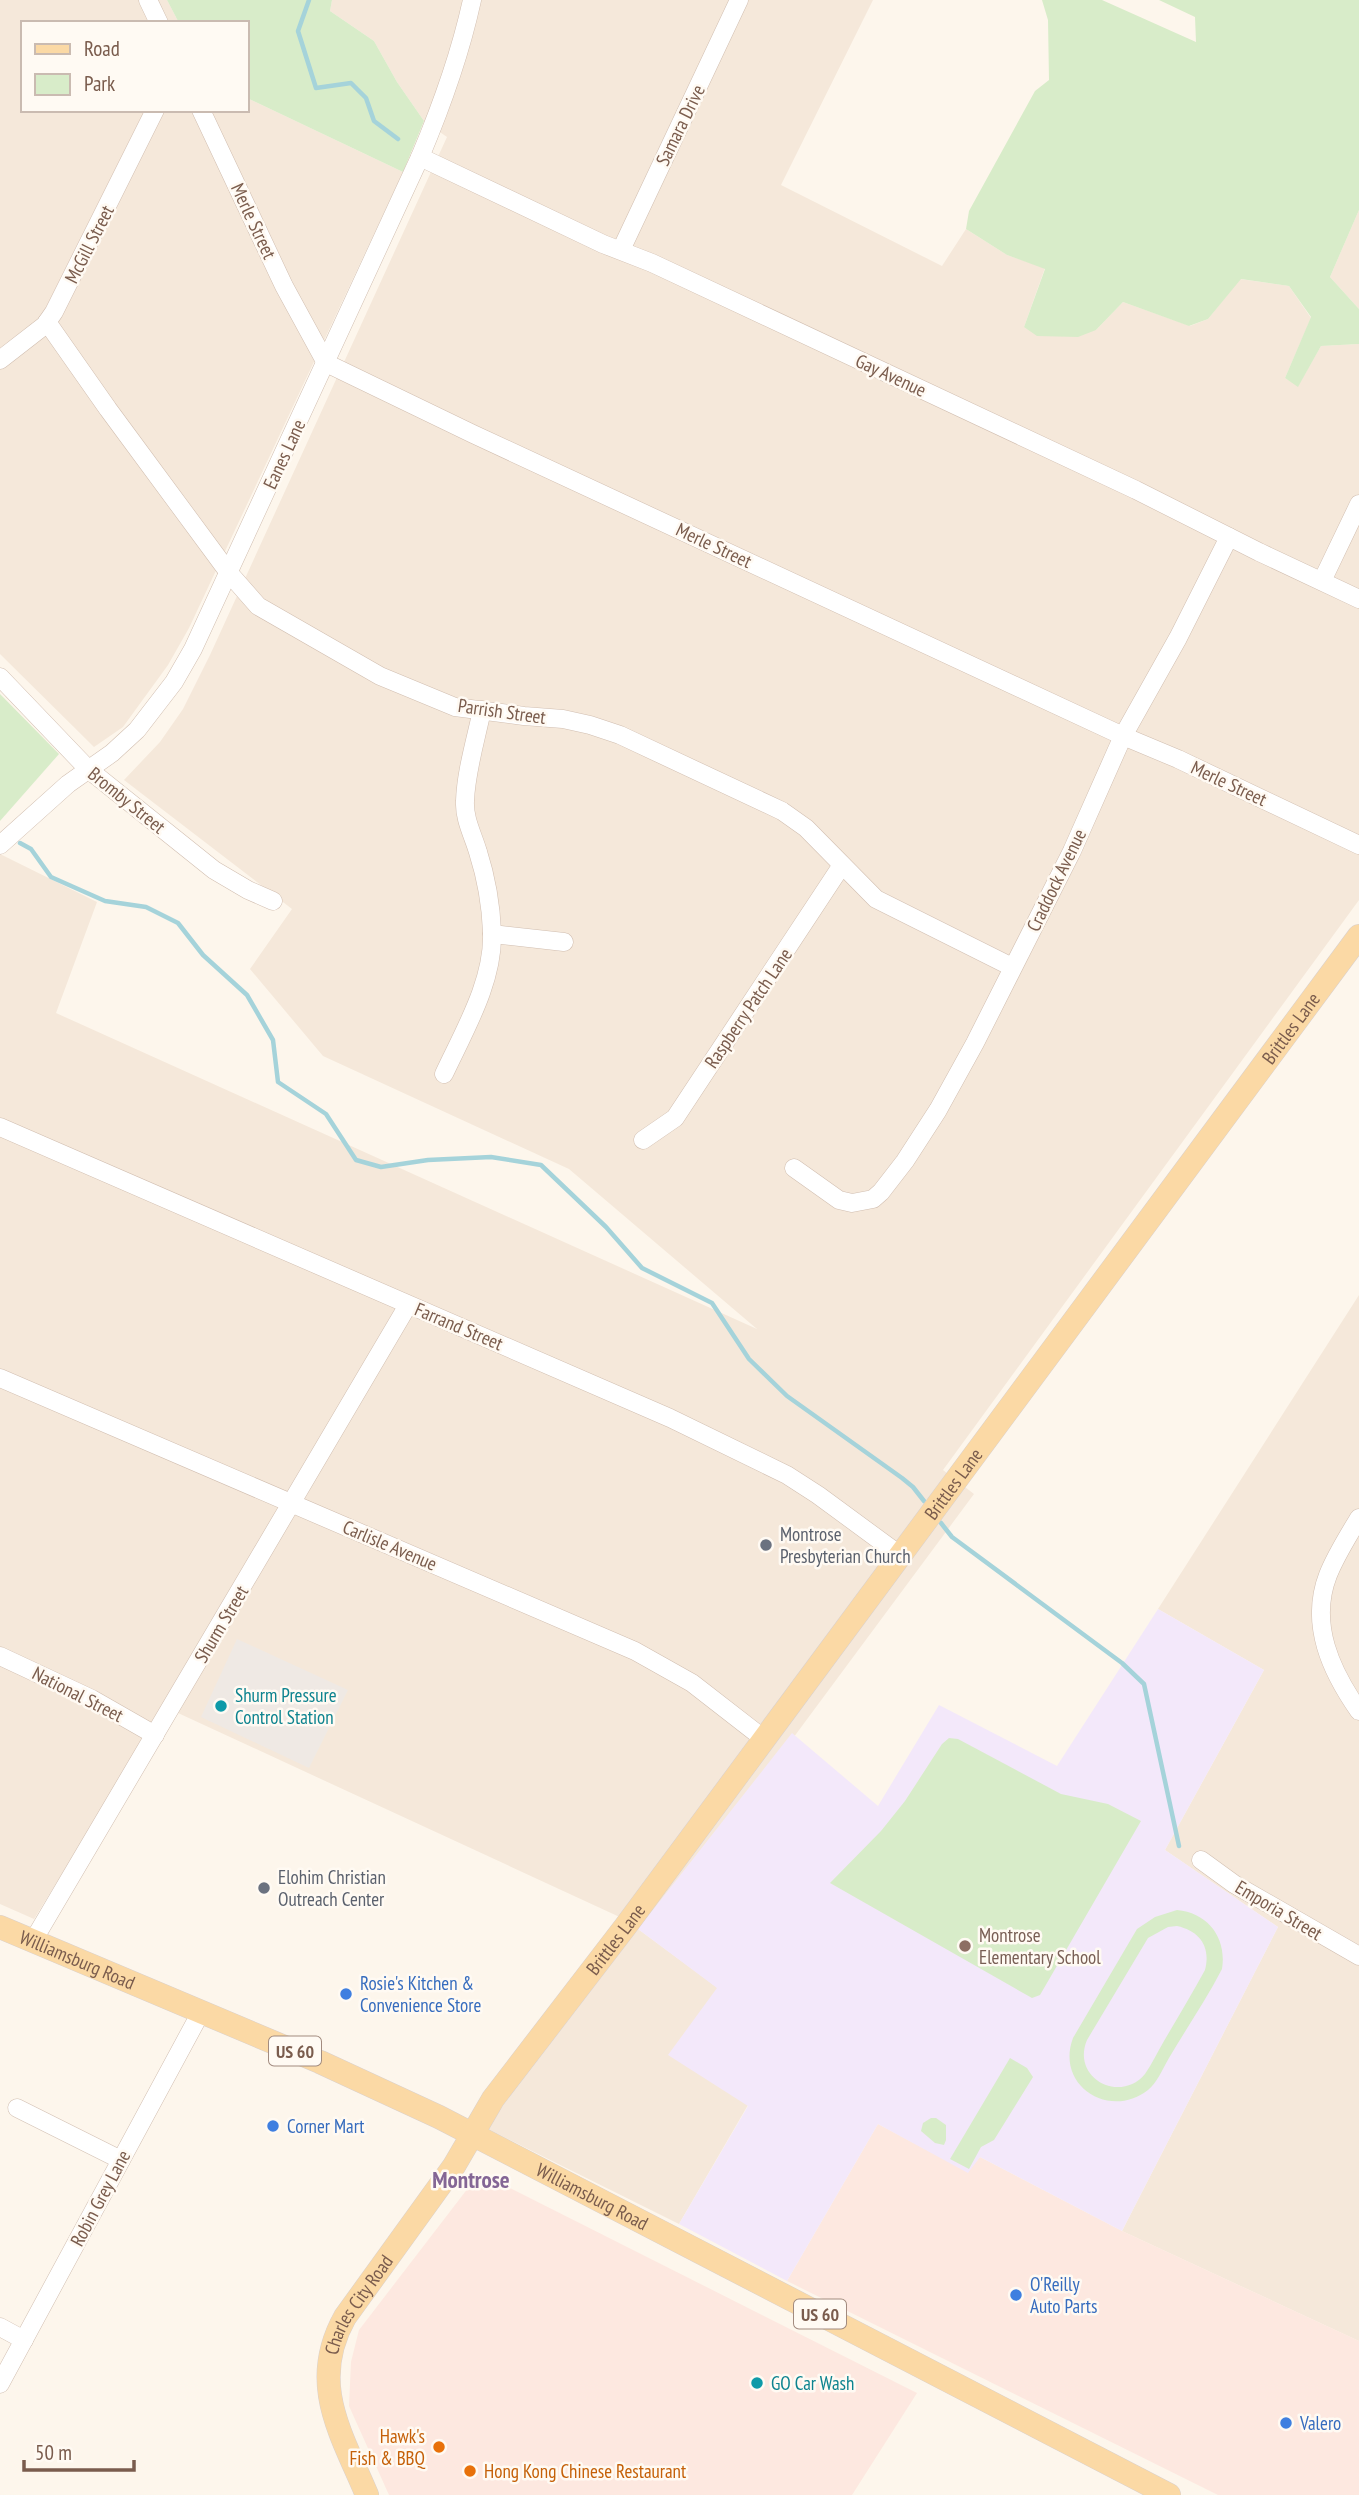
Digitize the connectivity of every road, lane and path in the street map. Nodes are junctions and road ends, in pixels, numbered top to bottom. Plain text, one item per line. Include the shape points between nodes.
1 (148, 0) edge
2 (472, 0) edge
3 (739, 0) edge
4 (158, 21) edge
5 (154, 112) edge
6 (202, 112) edge
7 (420, 157) junction
8 (621, 250) junction
9 (47, 322) junction
10 (0, 360) edge
11 (326, 363) junction
12 (1359, 504) edge
13 (1229, 537) junction
14 (229, 573) junction
15 (1322, 581) junction
16 (1359, 598) edge
17 (0, 677) edge
18 (482, 710) junction
19 (1123, 736) junction
20 (88, 769) junction
21 (0, 845) edge
22 (1359, 845) edge
23 (842, 865) junction
24 (273, 901) dead end
25 (492, 934) junction
26 (1359, 936) edge
27 (564, 942) dead end
28 (1012, 967) junction
29 (444, 1074) dead end
30 (0, 1127) edge
31 (643, 1140) dead end
32 (794, 1168) dead end
33 (408, 1305) junction
34 (0, 1378) edge
35 (292, 1503) junction
36 (1359, 1518) edge
37 (901, 1556) junction
38 (0, 1656) edge
39 (1359, 1711) edge
40 (155, 1735) junction
41 (764, 1739) junction
42 (1201, 1860) dead end
43 (0, 1927) edge
44 (33, 1941) junction
45 (1359, 1956) edge
46 (201, 2012) junction
47 (17, 2108) dead end
48 (471, 2134) junction
49 (121, 2160) junction
50 (0, 2327) edge
51 (24, 2340) junction
52 (0, 2384) edge
53 (367, 2495) edge
54 (1169, 2495) edge

1 - 4 street
2 - 7 street, Eanes Lane via 455,67
3 - 8 street, Samara Drive
5 - 9 street, McGill Street
6 - 11 street, Merle Street via 284,286
7 - 8 street, Gay Avenue
7 - 11 street, Eanes Lane
8 - 13 street, Gay Avenue
9 - 10 street, McGill Street
9 - 14 street, Parrish Street
11 - 14 street, Eanes Lane
11 - 19 street, Merle Street
12 - 15 street
13 - 15 street, Gay Avenue
13 - 19 street, Craddock Avenue
14 - 18 street, Parrish Street via 258,607 380,676 455,707
14 - 20 street, Eanes Lane via 193,649 153,712 112,753
15 - 16 street, Gay Avenue
17 - 20 street, Bromby Street
18 - 23 street, Parrish Street via 563,719 620,735 782,811
18 - 25 street via 465,802 486,885
19 - 22 street, Merle Street
19 - 28 street, Craddock Avenue via 1072,851
20 - 21 street, Eanes Lane
20 - 24 street, Bromby Street via 214,870
23 - 28 street, Parrish Street via 876,899
23 - 31 street, Raspberry Patch Lane via 675,1118
25 - 27 street
25 - 29 street via 487,972 475,1007
26 - 37 main road, Brittles Lane
28 - 32 street, Craddock Avenue via 958,1075 881,1192 857,1203 839,1200
30 - 33 street, Farrand Street
33 - 35 street, Shurm Street
33 - 37 street, Farrand Street via 764,1462
34 - 35 street, Carlisle Avenue
35 - 40 street, Shurm Street
35 - 41 street, Carlisle Avenue via 635,1650 692,1683
36 - 39 street via 1327,1576 1321,1603 1329,1660
37 - 41 main road, Brittles Lane
38 - 40 street, National Street
40 - 44 street, Shurm Street
41 - 48 main road, Brittles Lane
42 - 45 street, Emporia Street via 1245,1891
43 - 44 main road, Williamsburg Road / US 60
44 - 46 main road, Williamsburg Road / US 60
46 - 48 main road, Williamsburg Road / US 60 via 356,2077
46 - 49 street, Robin Grey Lane
47 - 49 street
48 - 53 main road, Charles City Road via 454,2166 345,2317 332,2346 327,2369 331,2403
48 - 54 main road, Williamsburg Road / US 60
49 - 51 street, Robin Grey Lane
50 - 51 street
51 - 52 street, Robin Grey Lane

